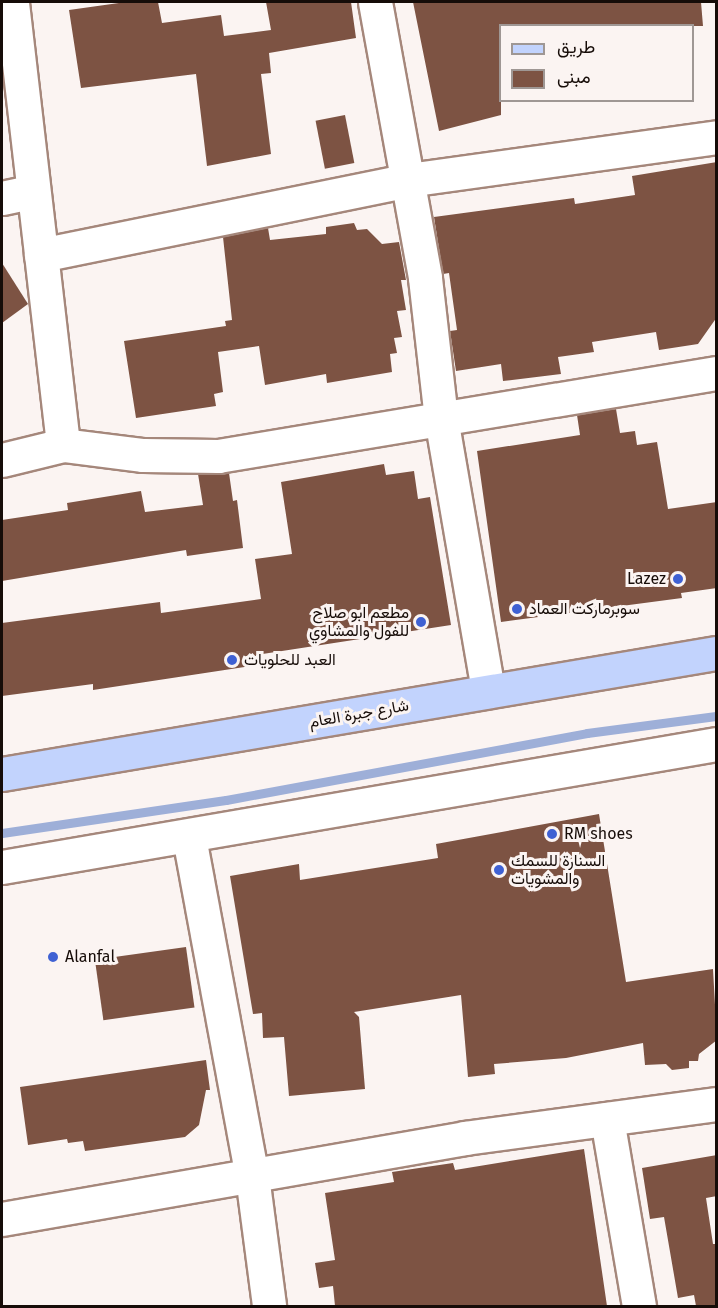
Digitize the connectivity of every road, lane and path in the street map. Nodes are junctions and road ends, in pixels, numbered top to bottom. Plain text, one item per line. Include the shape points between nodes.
1 (375, 2) edge
2 (13, 3) edge
3 (717, 136) edge
4 (408, 180) junction
5 (16, 195) edge
6 (41, 255) junction
7 (717, 373) edge
8 (441, 418) junction
9 (63, 445) junction
10 (2, 460) edge
11 (717, 653) edge
12 (488, 691) junction
13 (717, 744) edge
14 (2, 774) edge
15 (189, 837) junction
16 (2, 867) edge
17 (717, 1104) edge
18 (607, 1119) junction
19 (252, 1176) junction
20 (2, 1219) edge
21 (269, 1306) edge
22 (639, 1306) edge

1 - 4 street
2 - 5 street
3 - 4 street
4 - 6 street
4 - 8 street via 425,278
5 - 6 street
6 - 9 street
7 - 8 street
8 - 9 street via 218,456 143,455
8 - 12 street
9 - 10 street
11 - 12 main road, شارع جبرة العام
12 - 14 main road, شارع جبرة العام
13 - 15 street
15 - 16 street
15 - 19 street
17 - 18 street
18 - 19 street via 465,1138
18 - 22 street
19 - 20 street
19 - 21 street

